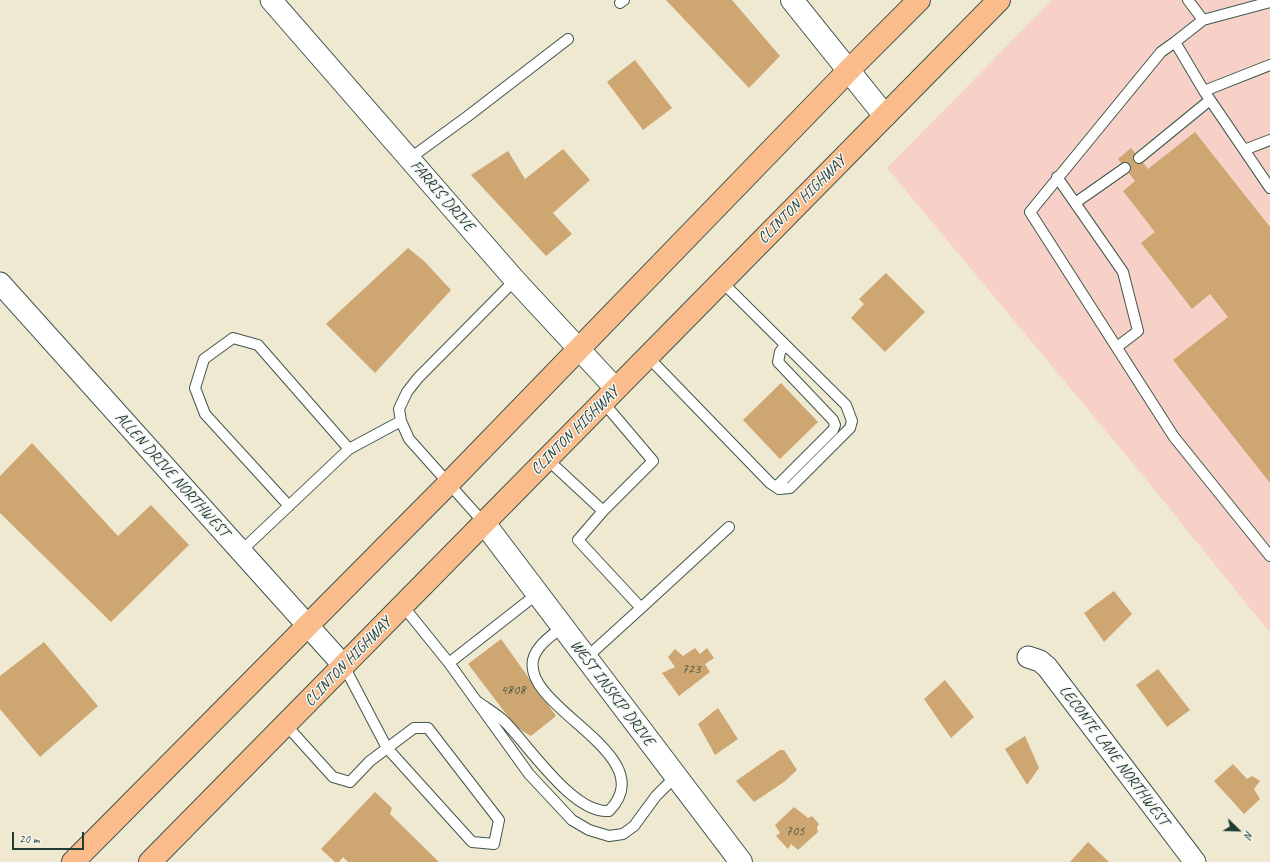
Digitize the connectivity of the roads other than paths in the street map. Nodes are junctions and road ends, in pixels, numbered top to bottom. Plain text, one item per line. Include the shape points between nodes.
1 (272, 0) edge
2 (792, 0) edge
3 (919, 0) edge
4 (999, 0) edge
5 (1188, 0) edge
6 (1270, 2) edge
7 (1203, 20) junction
8 (568, 39) dead end
9 (1175, 42) junction
10 (1270, 65) edge
11 (849, 70) junction
12 (1204, 91) junction
13 (1210, 100) junction
14 (884, 116) junction
15 (1270, 140) edge
16 (1244, 150) junction
17 (1139, 158) dead end
18 (409, 159) junction
19 (1125, 168) dead end
20 (1057, 177) junction
21 (1270, 188) edge
22 (1075, 203) junction
23 (515, 280) junction
24 (722, 282) junction
25 (0, 283) edge
26 (785, 345) junction
27 (1117, 347) junction
28 (578, 349) junction
29 (648, 357) junction
30 (610, 395) junction
31 (401, 421) junction
32 (349, 449) junction
33 (547, 459) junction
34 (448, 484) junction
35 (776, 487) junction
36 (289, 506) junction
37 (603, 511) junction
38 (484, 523) junction
39 (729, 528) dead end
40 (240, 552) junction
41 (1270, 556) edge
42 (538, 594) junction
43 (403, 606) junction
44 (641, 608) junction
45 (307, 627) junction
46 (562, 627) junction
47 (1028, 657) dead end
48 (586, 658) junction
49 (449, 663) junction
50 (344, 666) junction
51 (478, 702) junction
52 (286, 725) junction
53 (387, 748) junction
54 (676, 776) junction
55 (73, 862) edge
56 (150, 862) edge
57 (741, 862) edge
58 (1195, 862) edge

1 - 18 street, FARRIS DRIVE
2 - 11 street
3 - 11 highway
4 - 14 highway, CLINTON HIGHWAY
5 - 7 lane
6 - 7 lane
7 - 9 lane
8 - 18 lane
9 - 12 lane
9 - 20 lane via 1161,52
10 - 12 lane
11 - 14 street
11 - 28 highway
12 - 13 lane
13 - 16 lane
13 - 17 lane
14 - 24 highway, CLINTON HIGHWAY
15 - 16 lane
16 - 21 lane
18 - 23 street, FARRIS DRIVE
19 - 22 lane
20 - 22 lane
20 - 27 lane via 1030,212
22 - 27 lane via 1123,272 1138,331
23 - 28 street, FARRIS DRIVE
23 - 31 lane via 407,392 399,409
24 - 26 lane
24 - 29 highway, CLINTON HIGHWAY
25 - 40 street, ALLEN DRIVE NORTHWEST
26 - 35 lane via 778,362 835,425
26 - 35 lane via 846,405 852,421 850,428 790,488
27 - 41 lane via 1174,437
28 - 30 street, FARRIS DRIVE
28 - 34 highway
29 - 30 highway, CLINTON HIGHWAY
29 - 35 lane
30 - 33 highway, CLINTON HIGHWAY
30 - 37 lane via 653,461
31 - 32 lane
31 - 34 lane via 409,439
32 - 36 lane
32 - 36 lane via 258,345 233,338 204,359 195,388 205,414
33 - 37 lane
33 - 38 highway, CLINTON HIGHWAY
34 - 38 lane
34 - 45 highway
36 - 40 lane
37 - 44 lane via 578,540
38 - 42 street, WEST INSKIP DRIVE
38 - 43 highway, CLINTON HIGHWAY
39 - 44 lane
40 - 45 street, ALLEN DRIVE NORTHWEST
42 - 46 street, WEST INSKIP DRIVE
42 - 49 lane
43 - 49 lane
43 - 50 highway, CLINTON HIGHWAY
44 - 48 lane
45 - 50 street, ALLEN DRIVE NORTHWEST
45 - 55 highway
46 - 48 street, WEST INSKIP DRIVE
46 - 51 lane via 544,641 536,652 532,668 535,678 547,694 614,761 622,784 617,803 609,811 590,807 567,790 504,721
47 - 58 street, LECONTE LANE NORTHWEST via 1040,661 1047,667
48 - 54 street, WEST INSKIP DRIVE
49 - 51 lane
50 - 52 highway, CLINTON HIGHWAY
50 - 53 lane
51 - 54 lane via 529,774 572,820 589,830 609,836 623,834 634,826 656,796
52 - 53 lane via 333,777 350,782
52 - 56 highway, CLINTON HIGHWAY
53 - 53 lane via 472,842 494,844 499,820 428,728 414,728
54 - 57 street, WEST INSKIP DRIVE

